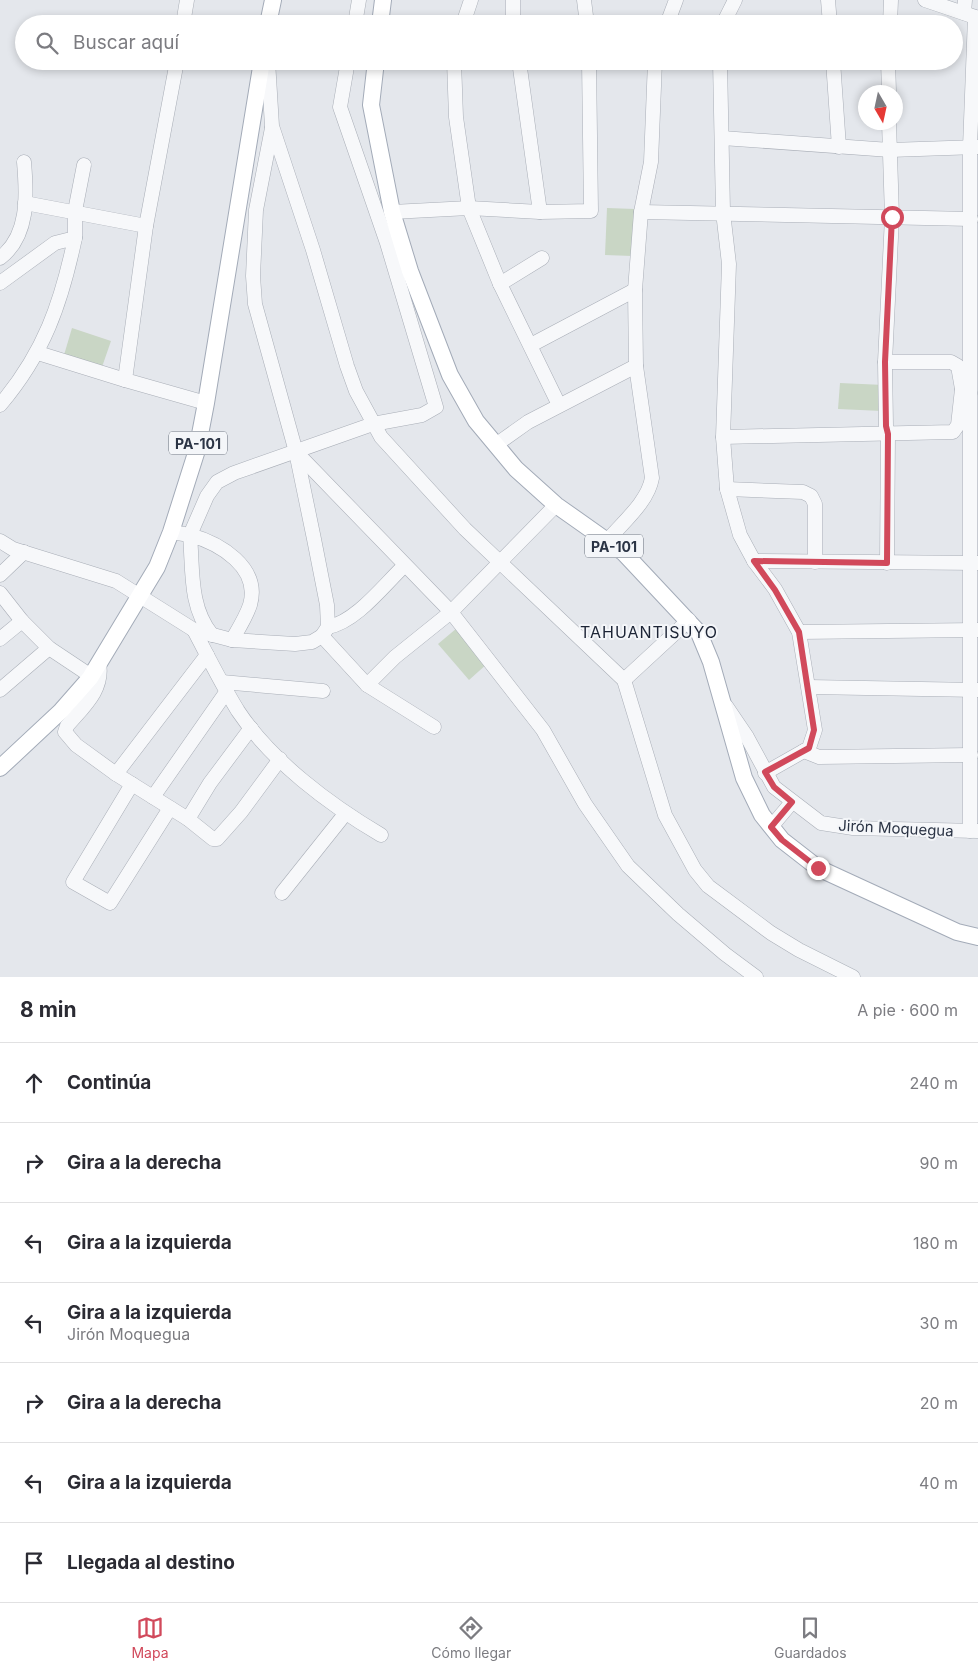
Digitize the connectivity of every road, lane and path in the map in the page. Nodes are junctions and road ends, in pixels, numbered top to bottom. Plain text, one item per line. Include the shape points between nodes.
1 (187, 0) edge
2 (273, 0) edge
3 (359, 0) edge
4 (383, 0) edge
5 (471, 0) edge
6 (512, 0) edge
7 (676, 0) edge
8 (735, 0) edge
9 (828, 0) edge
10 (891, 0) edge
11 (925, 0) edge
12 (588, 1) edge
13 (970, 12) edge
14 (184, 15) edge
15 (270, 15) edge
16 (356, 15) edge
17 (381, 15) edge
18 (466, 15) edge
19 (513, 15) edge
20 (587, 15) edge
21 (670, 15) edge
22 (728, 15) edge
23 (829, 15) edge
24 (890, 15) edge
25 (176, 70) edge
26 (261, 70) edge
27 (269, 70) edge
28 (346, 70) edge
29 (375, 70) edge
30 (454, 70) edge
31 (520, 70) edge
32 (589, 70) edge
33 (655, 70) edge
34 (720, 70) edge
35 (834, 70) edge
36 (888, 70) edge
37 (889, 85) edge
38 (272, 126) junction
39 (890, 130) edge
40 (722, 138) junction
41 (839, 147) junction
42 (974, 147) edge
43 (890, 150) junction
44 (24, 162) dead end
45 (84, 165) dead end
46 (25, 204) junction
47 (469, 208) junction
48 (75, 211) junction
49 (392, 212) junction
50 (540, 212) junction
51 (641, 212) junction
52 (723, 212) junction
53 (892, 217) junction
54 (971, 218) junction
55 (146, 226) junction
56 (975, 236) edge
57 (74, 238) junction
58 (0, 258) edge
59 (542, 258) dead end
60 (0, 283) edge
61 (500, 284) junction
62 (636, 290) junction
63 (974, 306) edge
64 (531, 345) junction
65 (38, 353) junction
66 (885, 362) junction
67 (636, 366) junction
68 (974, 372) edge
69 (126, 380) junction
70 (970, 393) edge
71 (206, 403) junction
72 (0, 405) edge
73 (559, 405) junction
74 (373, 424) junction
75 (888, 434) junction
76 (723, 437) junction
77 (497, 444) junction
78 (296, 452) junction
79 (727, 489) junction
80 (974, 499) edge
81 (556, 505) junction
82 (171, 532) junction
83 (190, 535) junction
84 (607, 541) junction
85 (2, 545) edge
86 (24, 552) junction
87 (754, 561) junction
88 (815, 562) junction
89 (502, 563) junction
90 (887, 563) junction
91 (974, 563) edge
92 (404, 566) junction
93 (0, 575) edge
94 (0, 593) edge
95 (138, 597) junction
96 (451, 612) junction
97 (689, 620) junction
98 (22, 621) junction
99 (194, 630) junction
100 (974, 630) edge
101 (325, 631) junction
102 (799, 632) junction
103 (212, 635) junction
104 (0, 639) edge
105 (232, 640) junction
106 (48, 648) junction
107 (207, 655) junction
108 (95, 670) junction
109 (624, 680) junction
110 (367, 685) junction
111 (224, 687) junction
112 (809, 688) junction
113 (0, 690) edge
114 (974, 690) edge
115 (323, 691) dead end
116 (724, 703) junction
117 (250, 728) junction
118 (434, 728) dead end
119 (804, 751) junction
120 (971, 755) junction
121 (280, 759) junction
122 (0, 768) edge
123 (765, 772) junction
124 (116, 774) junction
125 (132, 784) junction
126 (153, 797) junction
127 (792, 802) junction
128 (170, 808) junction
129 (345, 814) junction
130 (188, 819) junction
131 (771, 827) junction
132 (974, 831) edge
133 (381, 835) dead end
134 (282, 893) dead end
135 (978, 938) edge
136 (756, 977) edge
137 (853, 977) edge

1 - 14 street
2 - 15 main road
3 - 16 street
4 - 17 main road
5 - 18 street
6 - 19 street
7 - 21 street
8 - 22 street
9 - 23 street
10 - 24 street
11 - 13 street
12 - 20 street
13 - 42 street
25 - 55 street
26 - 71 main road, PA-101
27 - 38 street
28 - 74 street via 340,107 387,243 436,407 422,415
29 - 49 main road, PA-101 via 370,105
30 - 47 street via 456,117
31 - 50 street
32 - 50 street via 591,211
33 - 51 street via 651,162
34 - 40 street
35 - 41 street
36 - 37 street
38 - 74 street via 347,366
38 - 78 street via 256,210 255,304
39 - 43 street
40 - 41 street
40 - 52 street
41 - 43 street
42 - 43 street
42 - 54 street
43 - 53 street
44 - 46 street
45 - 48 street
46 - 48 street
46 - 58 street via 24,224 8,252
47 - 49 street
47 - 50 street
47 - 61 street
48 - 55 street
48 - 57 street
49 - 77 main road, PA-101 via 410,271 450,375 476,421
51 - 52 street
51 - 62 street
52 - 53 street
52 - 76 street via 729,264
53 - 54 street
53 - 66 street
54 - 56 street
55 - 69 street
56 - 63 street
57 - 60 street via 55,242
57 - 65 street via 67,274
59 - 61 street
61 - 64 street
62 - 64 street
62 - 67 street
63 - 68 street
64 - 73 street
65 - 69 street
65 - 72 street
66 - 70 street via 951,362 958,366
66 - 75 street
67 - 73 street
67 - 84 street via 652,478 644,497
68 - 70 street
69 - 71 street
70 - 75 street via 956,430
70 - 80 street
71 - 82 main road, PA-101 via 196,450
73 - 77 street
74 - 78 street
74 - 89 street via 381,437 466,529
75 - 76 street
75 - 90 street
76 - 79 street
77 - 81 main road, PA-101 via 516,469
78 - 83 street via 217,482 206,496
78 - 92 street
78 - 101 street via 327,605
79 - 87 street via 740,535
79 - 88 street via 802,492 811,496 815,504
80 - 91 street
81 - 84 main road, PA-101
81 - 89 street
82 - 83 street
82 - 95 main road, PA-101 via 157,567
83 - 103 street via 197,610
83 - 105 street via 210,540 225,550 240,563 247,577 251,602
84 - 97 main road, PA-101 via 624,553
85 - 86 street
86 - 93 street
86 - 95 street via 116,581
87 - 88 street
87 - 102 street
88 - 90 street
89 - 96 street
89 - 109 street
90 - 91 street
91 - 100 street
92 - 96 street
92 - 101 street via 355,614
94 - 98 street
95 - 99 street
95 - 108 main road, PA-101
96 - 110 street via 394,656
96 - 136 street via 543,730 584,804 628,866 678,914
97 - 109 street
97 - 116 main road, PA-101 via 699,633
98 - 104 street
98 - 106 street
99 - 103 street
99 - 107 street
100 - 102 street
100 - 114 street
101 - 105 street via 312,642 295,644
101 - 110 street
102 - 112 street
103 - 105 street
106 - 108 street
106 - 113 street
107 - 111 street
107 - 124 street
108 - 122 main road, PA-101 via 61,711
108 - 124 street via 101,675 96,691 66,732 76,745
109 - 137 street via 665,815 695,870 708,886 771,933
110 - 118 street
111 - 115 street
111 - 117 street
111 - 126 street
112 - 114 street
112 - 119 street via 814,730 812,742
114 - 120 street
116 - 123 street, Jirón Moquegua
116 - 131 main road, PA-101 via 744,778
117 - 121 street
117 - 130 street
119 - 120 street via 819,757
119 - 123 street
120 - 132 street
121 - 129 street
121 - 130 street via 220,838 214,839
123 - 127 street, Jirón Moquegua via 774,787
124 - 125 street
125 - 126 street
125 - 128 street via 73,882 110,903
126 - 128 street
127 - 131 street
127 - 132 street, Jirón Moquegua via 821,822 853,828
128 - 130 street
129 - 133 street
129 - 134 street
131 - 135 main road, PA-101 via 782,840 818,868 957,932

